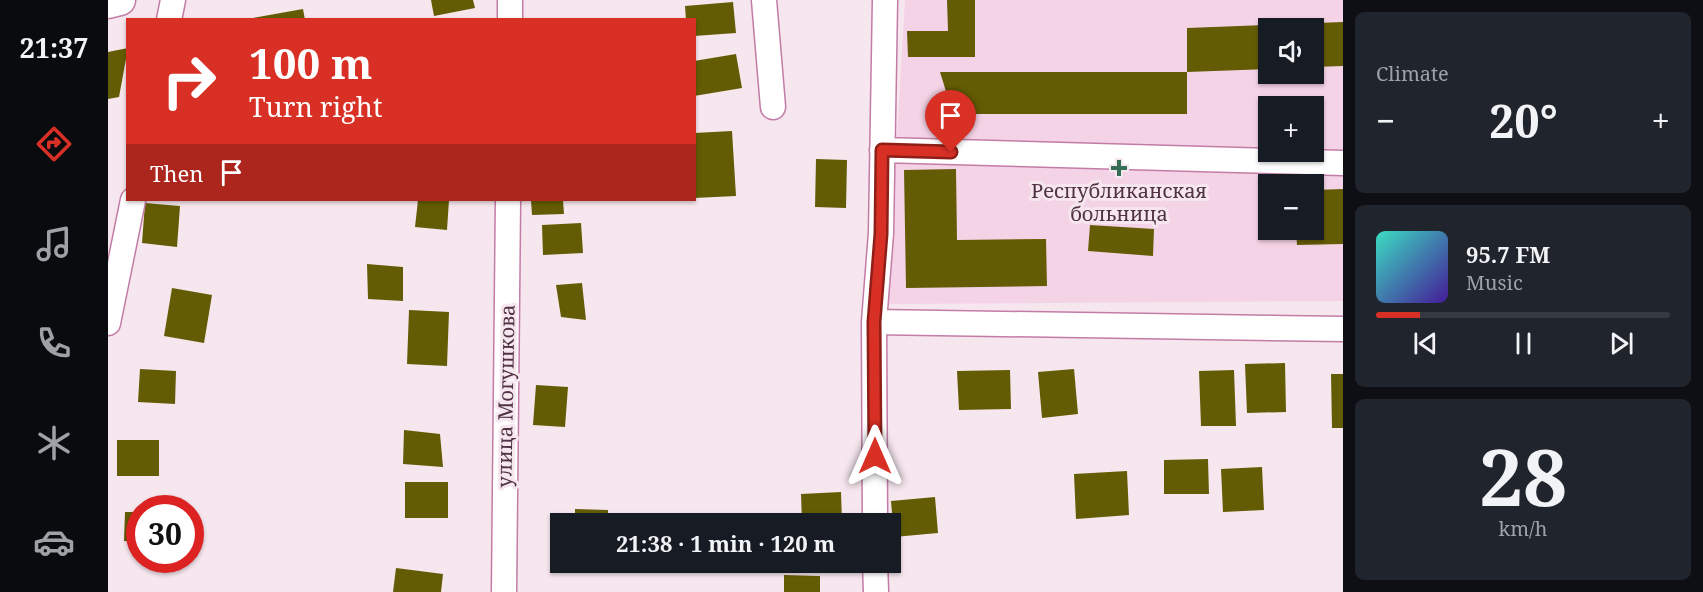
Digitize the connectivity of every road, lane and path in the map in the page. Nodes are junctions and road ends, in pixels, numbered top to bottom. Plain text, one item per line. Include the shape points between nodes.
1 (120, 0) edge
2 (173, 0) edge
3 (510, 0) edge
4 (764, 0) edge
5 (885, 0) edge
6 (108, 3) edge
7 (169, 18) edge
8 (510, 18) edge
9 (773, 107) dead end
10 (882, 150) junction
11 (1343, 163) edge
12 (133, 201) edge
13 (508, 201) edge
14 (874, 322) junction
15 (108, 323) edge
16 (1343, 329) edge
17 (875, 513) edge
18 (875, 573) edge
19 (504, 592) edge
20 (876, 592) edge

1 - 6 main road
2 - 7 street
3 - 8 street
4 - 9 street
5 - 10 street
10 - 11 street
10 - 14 street
12 - 15 street
13 - 19 street, улица Могушкова
14 - 16 street
14 - 17 street
18 - 20 street

